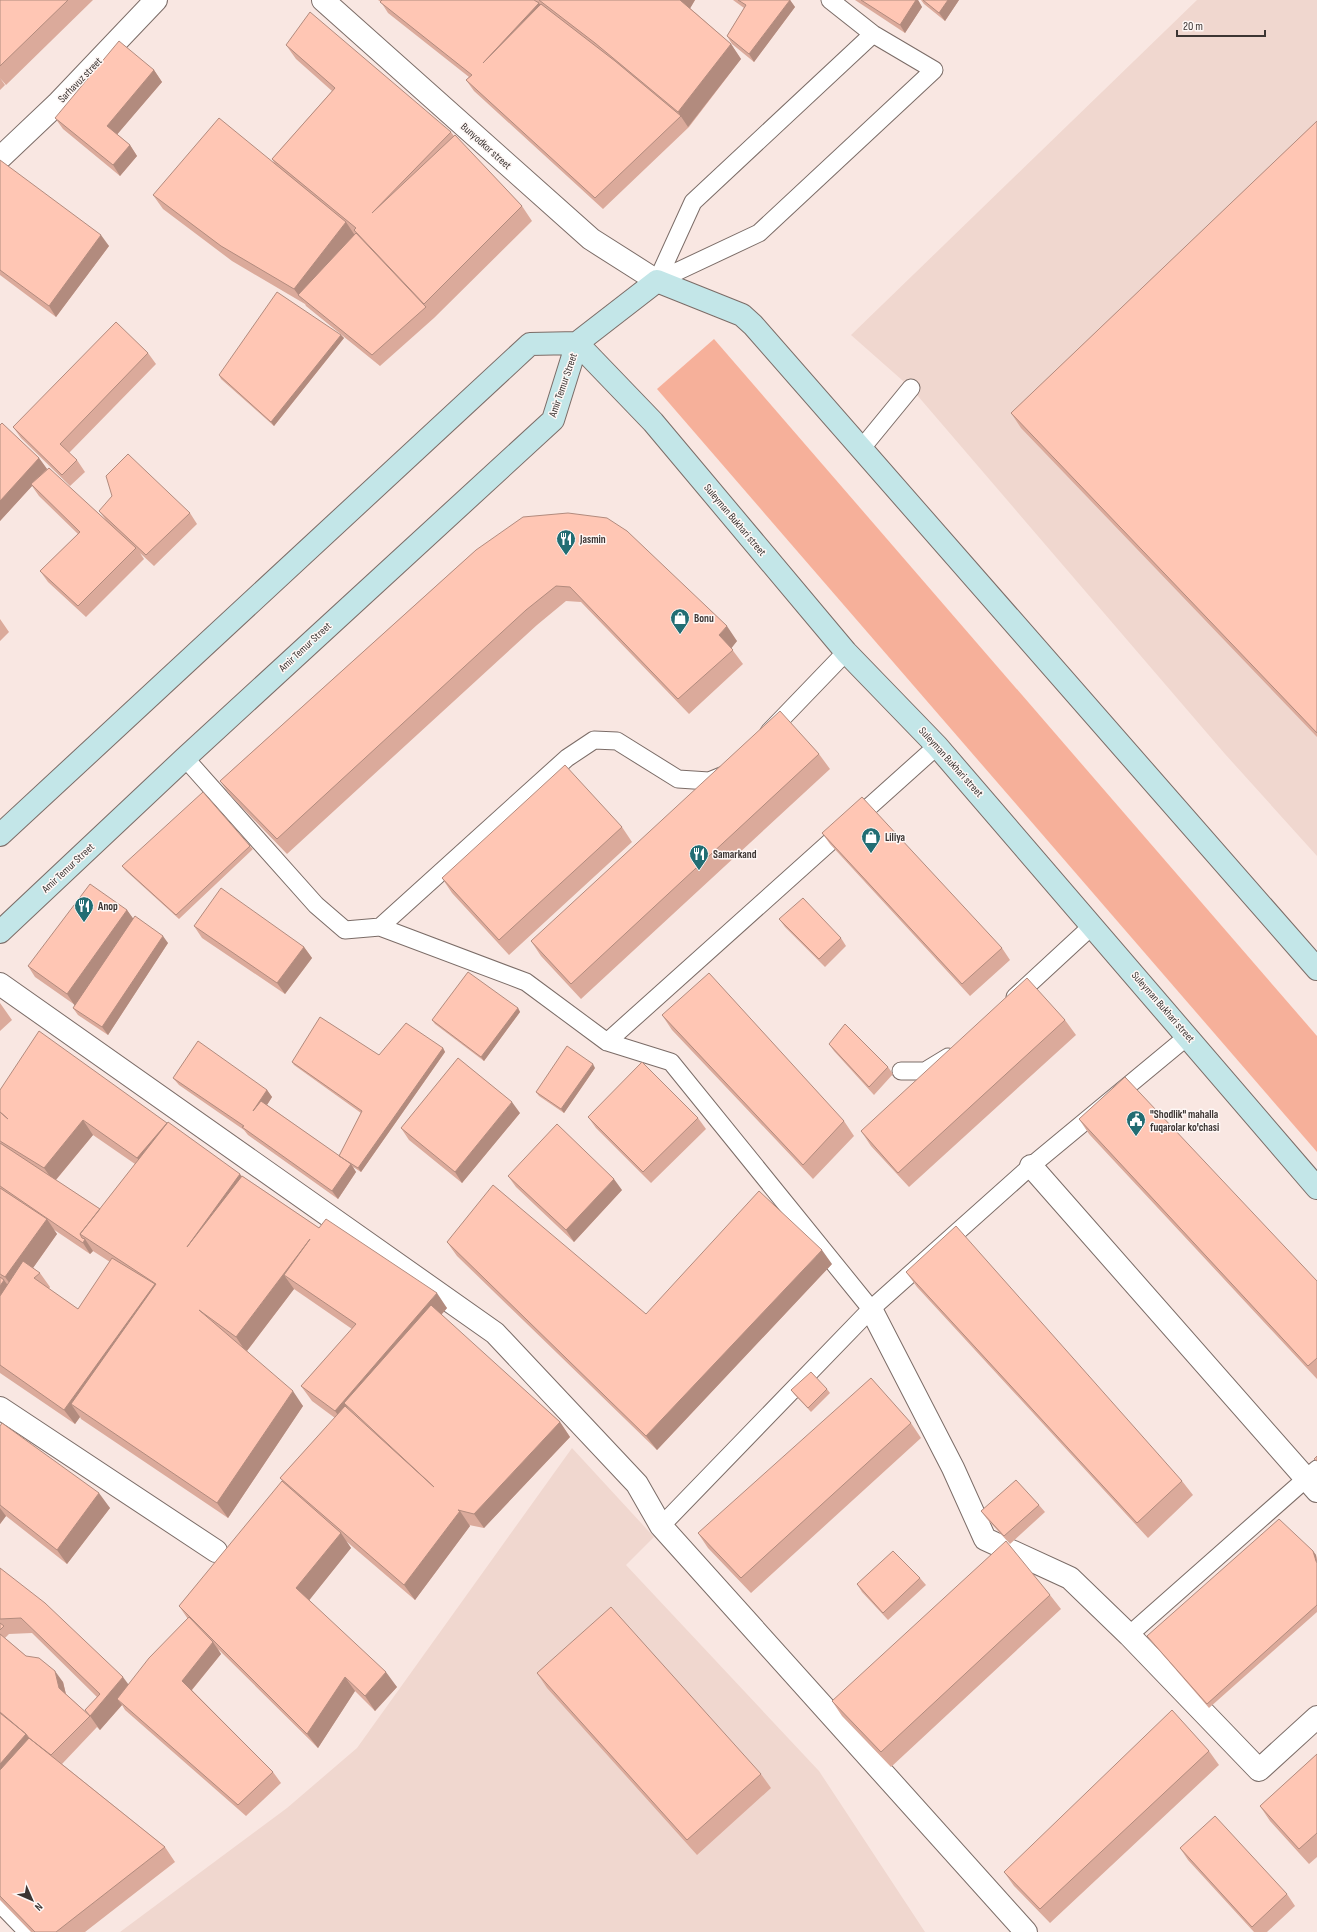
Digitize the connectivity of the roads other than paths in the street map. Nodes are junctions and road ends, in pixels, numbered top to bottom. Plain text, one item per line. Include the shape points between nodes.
1 (156, 0) edge
2 (322, 0) edge
3 (830, 0) edge
4 (873, 34) junction
5 (0, 158) edge
6 (657, 281) junction
7 (578, 342) junction
8 (911, 388) dead end
9 (861, 449) junction
10 (846, 652) junction
11 (759, 743) edge
12 (937, 746) junction
13 (185, 758) junction
14 (737, 766) edge
15 (0, 835) edge
16 (1093, 925) junction
17 (380, 927) junction
18 (0, 932) edge
19 (1317, 969) edge
20 (0, 984) edge
21 (1004, 1008) edge
22 (1188, 1036) junction
23 (607, 1042) junction
24 (962, 1046) edge
25 (901, 1071) dead end
26 (1031, 1166) junction
27 (1317, 1188) edge
28 (871, 1309) junction
29 (0, 1408) edge
30 (1313, 1479) edge
31 (661, 1526) junction
32 (216, 1551) dead end
33 (1128, 1635) junction
34 (1317, 1717) edge
35 (0, 1900) edge
36 (31, 1932) edge
37 (1026, 1932) edge

1 - 5 street, Sarhavuz street via 57,104
2 - 6 street, Bunyodkor street via 591,239
3 - 4 lane
4 - 6 lane via 693,202
4 - 6 lane via 934,70 759,233
6 - 7 main road, Amir Temur Street
6 - 9 main road via 742,315
7 - 10 main road, Suleyman Bukhari street via 653,422
7 - 13 main road, Amir Temur Street via 553,420
7 - 15 main road, Amir Temur Street via 530,344
8 - 9 lane
9 - 19 main road
10 - 11 lane
10 - 12 main road, Suleyman Bukhari street
12 - 16 main road, Suleyman Bukhari street
12 - 23 lane
13 - 17 lane via 316,905 345,930
13 - 18 main road, Amir Temur Street
14 - 17 lane via 731,772 709,781 678,779 617,741 594,740 567,758
16 - 21 lane
16 - 22 main road, Suleyman Bukhari street
17 - 23 lane via 526,982
20 - 31 street via 495,1333 637,1484
22 - 26 lane
22 - 27 main road, Suleyman Bukhari street
23 - 28 lane via 670,1062
24 - 25 lane via 925,1071
26 - 28 lane
26 - 30 street
28 - 31 lane
28 - 33 street via 953,1468 985,1539 1070,1578
29 - 32 street
30 - 33 lane
31 - 37 street
33 - 34 street via 1259,1770
35 - 36 street

